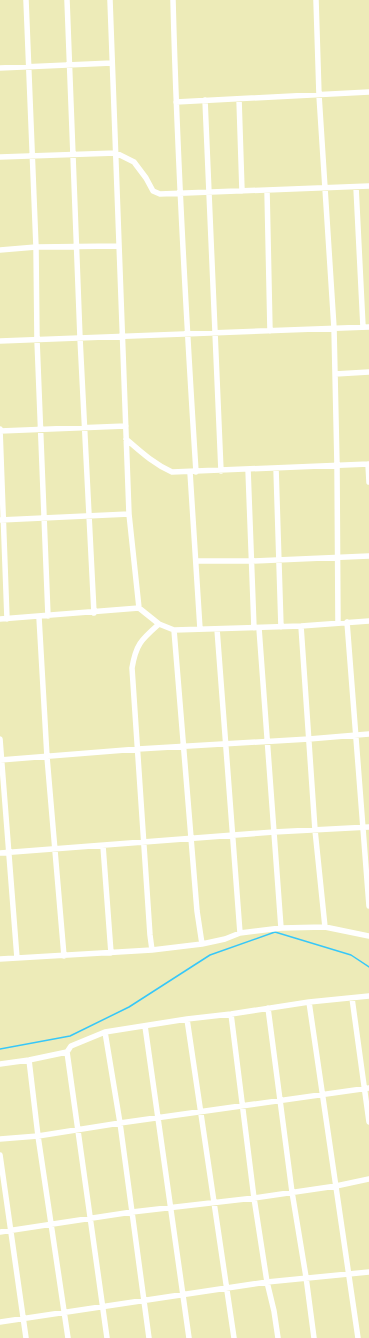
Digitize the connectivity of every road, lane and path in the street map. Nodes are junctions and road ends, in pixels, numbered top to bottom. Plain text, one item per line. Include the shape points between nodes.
1 (26, 0) edge
2 (67, 0) edge
3 (110, 0) edge
4 (173, 0) edge
5 (316, 0) edge
6 (112, 63) junction
7 (70, 64) junction
8 (28, 67) junction
9 (0, 68) edge
10 (369, 92) edge
11 (319, 95) junction
12 (239, 99) junction
13 (205, 100) junction
14 (176, 102) junction
15 (116, 153) junction
16 (74, 155) junction
17 (33, 156) junction
18 (0, 157) edge
19 (369, 186) edge
20 (356, 187) junction
21 (326, 188) junction
22 (267, 190) junction
23 (242, 191) junction
24 (209, 192) junction
25 (181, 193) junction
26 (119, 246) junction
27 (36, 248) junction
28 (78, 248) junction
29 (0, 250) edge
30 (362, 327) junction
31 (369, 327) edge
32 (334, 328) junction
33 (270, 330) junction
34 (215, 333) junction
35 (187, 334) junction
36 (123, 336) junction
37 (80, 338) junction
38 (37, 340) junction
39 (0, 341) edge
40 (369, 372) edge
41 (335, 374) junction
42 (126, 426) junction
43 (85, 428) junction
44 (0, 430) edge
45 (40, 430) junction
46 (126, 439) junction
47 (368, 464) edge
48 (337, 465) junction
49 (276, 468) junction
50 (248, 469) junction
51 (221, 471) junction
52 (193, 472) junction
53 (369, 482) edge
54 (129, 514) junction
55 (89, 516) junction
56 (44, 518) junction
57 (2, 520) edge
58 (369, 556) edge
59 (338, 558) junction
60 (279, 560) junction
61 (196, 561) junction
62 (252, 561) junction
63 (139, 608) junction
64 (94, 613) junction
65 (48, 616) junction
66 (39, 617) junction
67 (0, 619) edge
68 (7, 619) junction
69 (369, 621) edge
70 (347, 622) junction
71 (338, 623) junction
72 (159, 624) junction
73 (301, 626) junction
74 (281, 627) junction
75 (257, 628) junction
76 (200, 629) junction
77 (217, 629) junction
78 (174, 630) junction
79 (369, 734) edge
80 (356, 735) junction
81 (0, 739) edge
82 (310, 739) junction
83 (267, 741) junction
84 (225, 743) junction
85 (183, 746) junction
86 (138, 749) junction
87 (47, 757) junction
88 (1, 760) edge
89 (369, 827) edge
90 (362, 828) junction
91 (315, 830) junction
92 (274, 832) junction
93 (233, 835) junction
94 (191, 839) junction
95 (144, 842) junction
96 (103, 846) junction
97 (55, 848) junction
98 (8, 852) junction
99 (0, 853) edge
100 (369, 906) edge
101 (325, 927) junction
102 (280, 928) junction
103 (240, 933) junction
104 (369, 936) edge
105 (202, 944) junction
106 (152, 950) junction
107 (111, 953) junction
108 (64, 956) junction
109 (17, 958) junction
110 (0, 959) edge
111 (369, 996) edge
112 (352, 998) junction
113 (309, 1002) junction
114 (268, 1008) junction
115 (231, 1014) junction
116 (187, 1019) junction
117 (145, 1026) junction
118 (105, 1032) junction
119 (67, 1052) junction
120 (29, 1060) junction
121 (0, 1064) edge
122 (367, 1088) edge
123 (322, 1094) junction
124 (280, 1100) junction
125 (242, 1106) junction
126 (200, 1111) junction
127 (158, 1117) junction
128 (369, 1122) edge
129 (120, 1123) junction
130 (78, 1130) junction
131 (38, 1136) junction
132 (0, 1140) edge
133 (0, 1155) edge
134 (369, 1179) edge
135 (336, 1186) junction
136 (292, 1192) junction
137 (254, 1198) junction
138 (213, 1203) junction
139 (171, 1207) junction
140 (132, 1212) junction
141 (90, 1220) junction
142 (52, 1225) junction
143 (10, 1230) junction
144 (0, 1232) edge
145 (369, 1272) edge
146 (349, 1274) junction
147 (306, 1278) junction
148 (267, 1282) junction
149 (228, 1288) junction
150 (183, 1295) junction
151 (144, 1300) junction
152 (103, 1306) junction
153 (65, 1312) junction
154 (23, 1318) junction
155 (0, 1322) edge
156 (26, 1338) edge
157 (68, 1338) edge
158 (107, 1338) edge
159 (149, 1338) edge
160 (189, 1338) edge
161 (234, 1338) edge
162 (278, 1338) edge
163 (314, 1338) edge
164 (358, 1338) edge

1 - 8 street
2 - 7 street
3 - 6 street
4 - 14 street
5 - 11 street
6 - 7 street
6 - 15 street
7 - 8 street
7 - 16 street
8 - 9 street
8 - 17 street
10 - 11 street
11 - 12 street
11 - 21 street
12 - 13 street
12 - 23 street
13 - 14 street
13 - 24 street
14 - 25 street
15 - 16 street
15 - 25 street via 134,162 153,191 160,194
15 - 26 street
16 - 17 street
16 - 28 street
17 - 18 street
17 - 27 street
19 - 20 street
20 - 21 street
20 - 30 street
21 - 22 street
21 - 32 street
22 - 23 street
22 - 33 street
23 - 24 street
24 - 25 street
24 - 34 street
25 - 35 street
26 - 28 street
26 - 36 street
27 - 28 street
27 - 29 street
27 - 38 street
28 - 37 street
30 - 31 street
30 - 32 street
32 - 33 street
32 - 41 street
33 - 34 street
34 - 35 street
34 - 51 street
35 - 36 street
35 - 52 street
36 - 37 street
36 - 42 street
37 - 38 street
37 - 43 street
38 - 39 street
38 - 45 street
40 - 41 street
41 - 48 street
42 - 43 street
42 - 46 street
43 - 45 street
43 - 55 street
44 - 45 street
44 - 57 street
45 - 56 street
46 - 52 street via 163,468 172,472
46 - 54 street
47 - 48 street
47 - 53 street
48 - 49 street
48 - 59 street
49 - 50 street
49 - 60 street
50 - 51 street
50 - 62 street
51 - 52 street
52 - 61 street
54 - 55 street
54 - 63 street
55 - 56 street
55 - 64 street
56 - 57 street
56 - 65 street
57 - 68 street
58 - 59 street
59 - 60 street
59 - 71 street
60 - 62 street
60 - 74 street
61 - 62 street
61 - 76 street
62 - 75 street
63 - 64 street
63 - 72 street
64 - 65 street
65 - 66 street
66 - 68 street
66 - 87 street
67 - 68 street
69 - 70 street
70 - 71 street
70 - 80 street
71 - 73 street
72 - 78 street
72 - 86 street via 141,640 134,652 132,668
73 - 74 street
73 - 82 street
74 - 75 street
75 - 77 street
75 - 83 street
76 - 77 street
76 - 78 street
77 - 84 street
78 - 85 street
79 - 80 street
80 - 82 street
80 - 90 street
81 - 88 street
82 - 83 street
82 - 91 street
83 - 84 street
83 - 92 street
84 - 85 street
84 - 93 street
85 - 86 street
85 - 94 street
86 - 87 street
86 - 95 street
87 - 88 street
87 - 97 street
88 - 98 street
89 - 90 street
90 - 91 street
90 - 100 street
91 - 92 street
91 - 101 street
92 - 93 street
92 - 102 street
93 - 94 street
93 - 103 street
94 - 95 street
94 - 105 street
95 - 96 street
95 - 106 street
96 - 97 street
96 - 107 street
97 - 98 street
97 - 108 street
98 - 99 street
98 - 109 street
101 - 102 street
101 - 104 street
102 - 103 street
103 - 105 street
105 - 106 street
106 - 107 street
107 - 108 street
108 - 109 street
109 - 110 street
111 - 112 street
112 - 113 street
112 - 122 street
113 - 114 street
113 - 123 street
114 - 115 street
114 - 124 street
115 - 116 street
115 - 125 street
116 - 117 street
116 - 126 street
117 - 118 street
117 - 127 street
118 - 119 street via 71,1046
118 - 129 street
119 - 120 street
119 - 130 street
120 - 121 street
120 - 131 street
122 - 123 street
122 - 128 street
123 - 124 street
123 - 135 street
124 - 125 street
124 - 136 street
125 - 126 street
125 - 137 street
126 - 127 street
126 - 138 street
127 - 129 street
127 - 139 street
129 - 130 street
129 - 140 street
130 - 131 street
130 - 141 street
131 - 132 street
131 - 142 street
133 - 143 street
134 - 135 street
135 - 136 street
135 - 146 street
136 - 137 street
136 - 147 street
137 - 138 street
137 - 148 street
138 - 139 street
138 - 149 street
139 - 140 street
139 - 150 street
140 - 141 street
140 - 151 street
141 - 142 street
141 - 152 street
142 - 143 street
142 - 153 street
143 - 144 street
143 - 154 street
145 - 146 street
146 - 147 street
146 - 164 street
147 - 148 street
147 - 163 street
148 - 149 street
148 - 162 street
149 - 150 street
149 - 161 street
150 - 151 street
150 - 160 street
151 - 152 street
151 - 159 street
152 - 153 street
152 - 158 street
153 - 154 street
153 - 157 street
154 - 155 street
154 - 156 street

